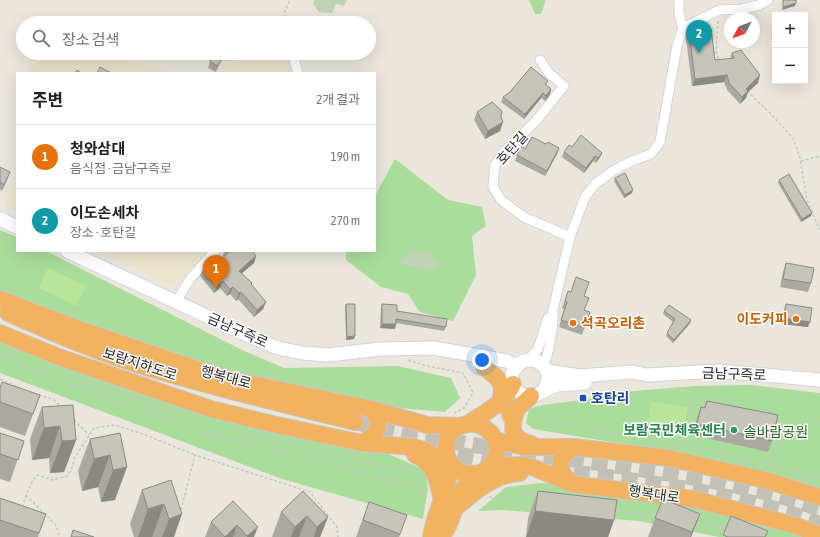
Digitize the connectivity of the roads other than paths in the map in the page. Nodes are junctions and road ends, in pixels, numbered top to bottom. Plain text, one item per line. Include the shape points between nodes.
1 (679, 0) edge
2 (768, 0) edge
3 (683, 28) junction
4 (294, 60) edge
5 (540, 60) dead end
6 (298, 72) edge
7 (0, 219) edge
8 (16, 227) edge
9 (570, 236) junction
10 (69, 252) edge
11 (214, 252) edge
12 (0, 299) edge
13 (176, 302) junction
14 (0, 310) edge
15 (553, 310) junction
16 (0, 325) edge
17 (0, 333) edge
18 (422, 349) junction
19 (522, 364) junction
20 (484, 367) junction
21 (545, 368) junction
22 (647, 375) junction
23 (820, 380) edge
24 (513, 384) junction
25 (537, 394) junction
26 (498, 405) junction
27 (517, 408) junction
28 (371, 409) junction
29 (464, 425) junction
30 (359, 436) junction
31 (495, 440) junction
32 (574, 447) junction
33 (543, 448) junction
34 (451, 465) junction
35 (484, 471) junction
36 (572, 484) junction
37 (820, 497) edge
38 (449, 505) junction
39 (820, 535) edge
40 (431, 537) edge
41 (441, 537) edge

1 - 3 street
2 - 3 street via 742,9 719,10
3 - 9 street via 677,46 660,142 651,154 632,161 595,184 585,197
4 - 6 street
5 - 9 street, 호탄길 via 549,73 564,86 535,122 503,153 495,165 493,187 501,200 524,217
7 - 8 main road
9 - 15 street
10 - 13 main road, 금남구즉로
11 - 13 street via 190,279
12 - 28 highway, 행복대로 via 148,354 224,378
13 - 18 main road, 금남구즉로 via 258,340 302,353
14 - 30 highway, 보람지하도로 via 72,342 145,367 241,394
15 - 19 street via 538,349
15 - 21 street via 554,320
16 - 30 highway, 보람지하도로 via 70,355 143,380
17 - 30 highway via 70,361 212,409 277,425
18 - 19 main road, 금남구즉로 via 434,348
18 - 20 main road, 금남구즉로 via 427,356
19 - 21 main road via 539,362
19 - 24 main road via 514,372
20 - 24 main road, 금남구즉로 via 509,375
20 - 26 highway via 496,376 502,386 503,394
21 - 22 main road, 금남구즉로 via 580,376 632,372
21 - 25 main road via 548,382
22 - 23 main road, 금남구즉로 via 719,372
22 - 25 main road, 금남구즉로 via 638,381 557,385
24 - 25 main road via 520,393
24 - 26 highway via 510,392
25 - 27 highway
26 - 29 highway
27 - 31 highway via 510,414
27 - 33 highway via 512,425 516,436 524,442
28 - 29 highway, 행복대로 via 427,425
28 - 30 highway via 376,415 378,425 374,436
29 - 31 highway via 477,424 491,433
29 - 34 highway via 448,439 447,457
30 - 34 highway via 424,450
30 - 38 highway via 423,458 432,467
31 - 33 highway via 524,447
31 - 35 highway via 496,456
32 - 33 highway
32 - 36 highway via 564,454 560,466 563,475
32 - 37 highway via 668,458 765,480
34 - 35 highway via 464,474
34 - 38 highway
35 - 36 highway, 행복대로 via 495,466 520,465 546,472
35 - 38 highway via 466,484
36 - 38 highway via 552,481 531,473 509,474
36 - 39 highway, 행복대로 via 694,499 790,524
38 - 40 highway via 432,524
38 - 41 highway via 448,528

